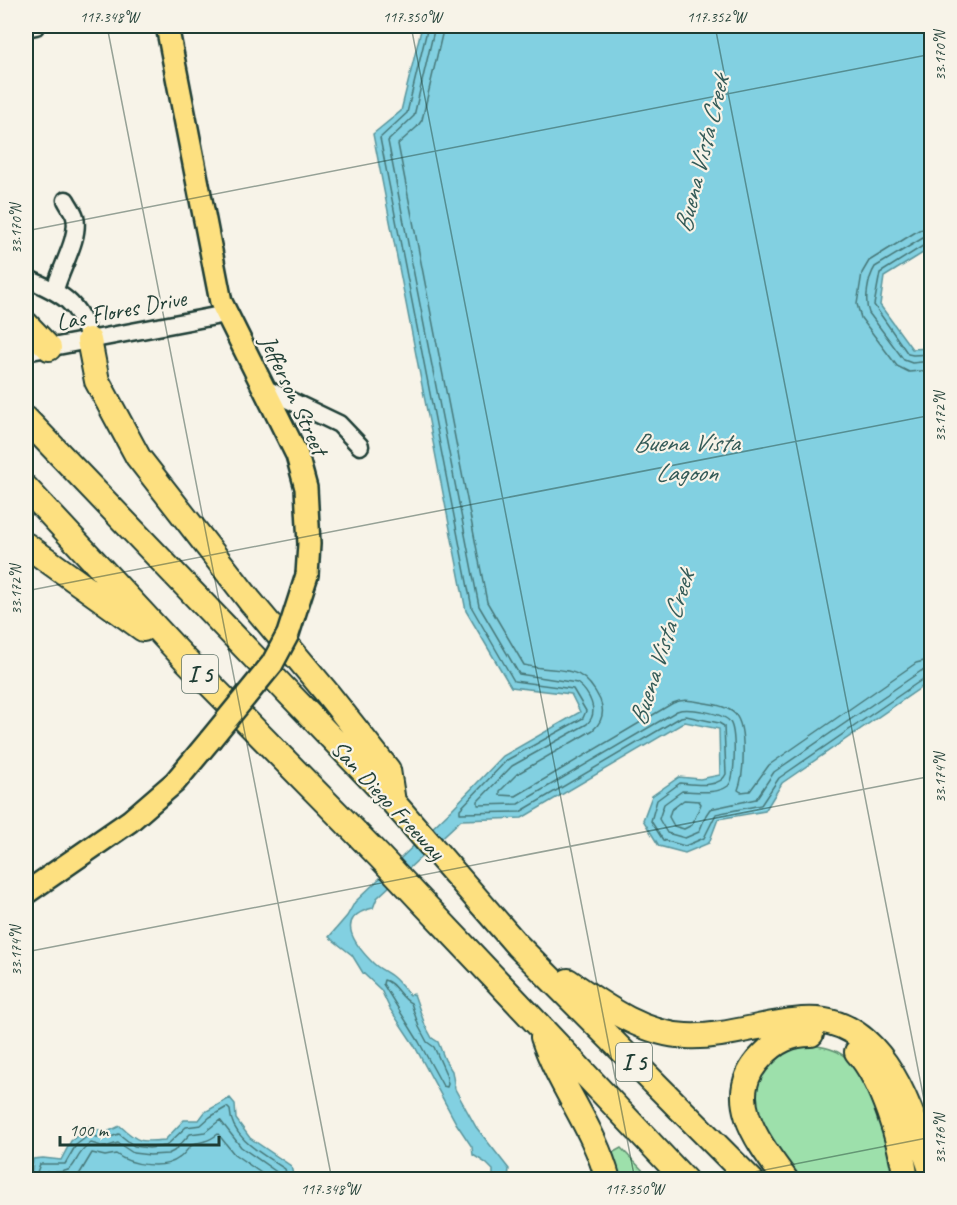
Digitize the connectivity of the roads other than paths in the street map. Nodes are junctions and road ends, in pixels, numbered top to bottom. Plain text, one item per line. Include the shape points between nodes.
1 (36, 26) edge
2 (167, 26) edge
3 (26, 27) edge
4 (66, 201) dead end
5 (26, 278) edge
6 (55, 290) junction
7 (226, 314) junction
8 (26, 324) edge
9 (89, 340) junction
10 (37, 350) edge
11 (266, 389) junction
12 (26, 419) edge
13 (360, 446) dead end
14 (26, 488) edge
15 (26, 545) edge
16 (186, 660) junction
17 (393, 802) junction
18 (26, 893) edge
19 (517, 945) junction
20 (539, 1026) junction
21 (896, 1134) junction
22 (932, 1173) edge
23 (608, 1179) edge
24 (685, 1179) edge
25 (751, 1179) edge
26 (786, 1179) edge
27 (906, 1179) edge
28 (920, 1179) edge

1 - 3 street
2 - 7 main road, Jefferson Street
4 - 6 street via 75,217 75,235
5 - 6 street
6 - 9 street via 69,300 86,324
7 - 9 street, Las Flores Drive
7 - 11 main road, Jefferson Street
8 - 10 highway
9 - 10 street, Las Flores Drive
9 - 17 highway via 97,381 138,458 388,770
11 - 13 street via 339,424
11 - 18 main road, Jefferson Street, bridge via 297,455 306,488 307,575 288,634 272,664 175,782 130,821
12 - 17 highway, San Diego Freeway / I 5
14 - 16 highway, San Diego Freeway / I 5
15 - 16 highway
16 - 20 highway, San Diego Freeway / I 5
17 - 19 highway, San Diego Freeway / I 5
19 - 22 highway via 606,1007 654,1030 684,1036 717,1035 821,1019 854,1030 890,1070 906,1101
19 - 25 highway, San Diego Freeway / I 5
20 - 23 highway via 551,1061 602,1155
20 - 24 highway, San Diego Freeway / I 5
21 - 26 highway via 880,1087 855,1050 824,1035 795,1035 780,1041 757,1060 748,1074 744,1102 757,1140
21 - 27 highway
21 - 28 highway via 906,1143

